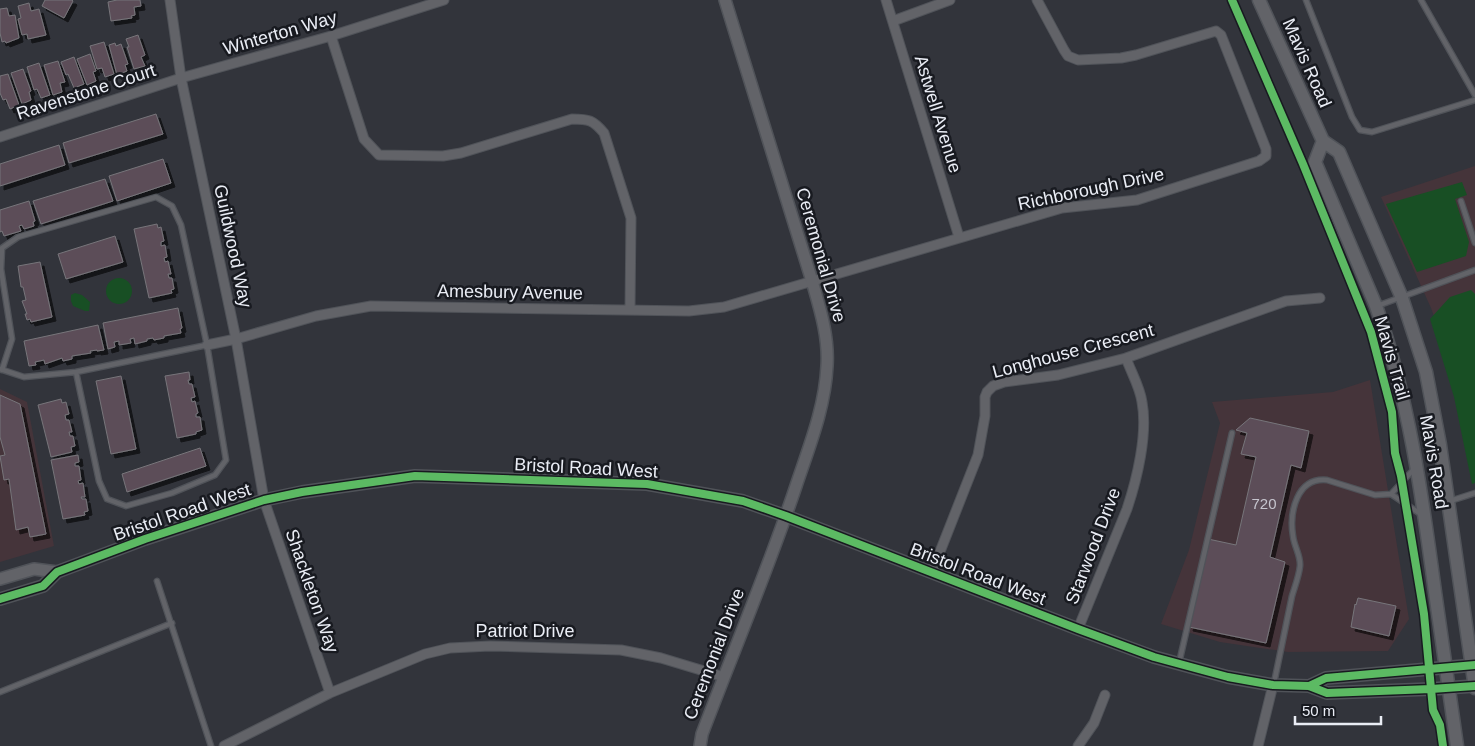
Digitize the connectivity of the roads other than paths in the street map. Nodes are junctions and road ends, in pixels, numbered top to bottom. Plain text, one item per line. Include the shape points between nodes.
1 (170, 0) edge
2 (444, 0) edge
3 (725, 0) edge
4 (886, 0) edge
5 (950, 0) edge
6 (1037, 0) edge
7 (1259, 0) edge
8 (1306, 0) edge
9 (1421, 0) edge
10 (893, 21) junction
11 (330, 36) junction
12 (181, 78) junction
13 (1475, 95) edge
14 (1475, 100) edge
15 (0, 137) edge
16 (1323, 141) junction
17 (1461, 201) dead end
18 (959, 237) junction
19 (1475, 243) edge
20 (1475, 270) edge
21 (812, 281) junction
22 (1320, 298) dead end
23 (1402, 298) junction
24 (1376, 306) junction
25 (630, 309) junction
26 (236, 339) junction
27 (207, 345) junction
28 (1126, 358) junction
29 (1, 370) edge
30 (76, 372) junction
31 (1232, 433) dead end
32 (1416, 466) junction
33 (1475, 493) edge
34 (1391, 494) junction
35 (264, 500) junction
36 (1448, 502) junction
37 (786, 516) junction
38 (1426, 518) junction
39 (57, 572) junction
40 (932, 572) junction
41 (0, 579) edge
42 (157, 580) dead end
43 (0, 598) edge
44 (172, 623) junction
45 (1078, 629) junction
46 (1179, 664) junction
47 (1473, 665) edge
48 (1446, 667) junction
49 (724, 677) junction
50 (1274, 685) junction
51 (1309, 686) junction
52 (1475, 687) edge
53 (1448, 688) junction
54 (0, 692) edge
55 (330, 693) junction
56 (1105, 695) dead end
57 (211, 746) edge
58 (224, 746) edge
59 (700, 746) edge
60 (1078, 746) edge
61 (1258, 746) edge
62 (1457, 746) edge

1 - 12 street, Guildwood Way
2 - 11 street, Winterton Way
3 - 21 street, Ceremonial Drive
4 - 10 street, Astwell Avenue
5 - 10 street
6 - 18 street, Richborough Drive via 1068,56 1078,60 1136,55 1216,31 1221,35 1266,156 1137,200 1076,205
7 - 16 main road, Mavis Road
8 - 14 lane via 1360,130 1372,132
9 - 13 lane
10 - 18 street, Astwell Avenue
11 - 12 street, Winterton Way
11 - 25 street via 364,139 379,154 461,154 572,119 596,123 604,133 631,218
12 - 15 street, Ravenstone Court
12 - 26 street, Guildwood Way
16 - 23 main road, Mavis Road via 1339,152
16 - 24 main road, Mavis Road via 1316,162
17 - 19 lane
18 - 21 street, Richborough Drive
20 - 23 lane
21 - 25 street, Amesbury Avenue via 724,307 689,311
21 - 37 street, Ceremonial Drive via 825,327 827,364 824,397
22 - 28 street, Longhouse Crescent via 1286,301
23 - 24 lane
23 - 36 main road, Mavis Road via 1426,372
24 - 32 main road, Mavis Road via 1407,410
25 - 26 street, Amesbury Avenue via 371,306 316,316
26 - 27 street, Amesbury Avenue
26 - 35 street, Guildwood Way
27 - 29 lane via 181,225 172,206 156,197 18,236 2,248 1,269 12,339
27 - 30 lane
27 - 30 lane via 226,460 215,476 126,506 107,499 99,481
28 - 40 street, Longhouse Crescent via 1058,375 1004,382 987,392 978,455
28 - 45 street, Starwood Drive via 1142,400 1144,422 1133,492
29 - 30 lane via 24,377
31 - 46 lane
32 - 34 lane
32 - 38 main road, Mavis Road
33 - 36 lane
34 - 38 lane
34 - 50 lane via 1375,495 1320,480 1308,484 1297,496 1291,523 1300,565
35 - 37 street, Bristol Road West via 415,476 518,479 647,484 743,501
35 - 39 street, Bristol Road West
35 - 55 street, Shackleton Way
36 - 47 main road, Mavis Road
37 - 40 street, Bristol Road West
37 - 49 street, Ceremonial Drive
38 - 48 main road, Mavis Road
39 - 41 street, Bristol Road West via 34,568
39 - 43 street, Bristol Road West via 44,586
40 - 45 street, Bristol Road West
42 - 44 lane
44 - 54 lane
44 - 57 lane
45 - 46 street, Bristol Road West
46 - 50 street, Bristol Road West
47 - 48 street, Bristol Road West
47 - 52 main road, Mavis Road
48 - 51 street, Bristol Road West via 1326,678
48 - 53 main road, Mavis Road
49 - 55 street, Patriot Drive via 621,650 490,646 450,648 425,654
49 - 59 street, Ceremonial Drive
50 - 51 street, Bristol Road West
50 - 61 street
51 - 53 street, Bristol Road West via 1327,693
52 - 53 street, Bristol Road West
53 - 62 main road, Mavis Road
55 - 58 street, Patriot Drive
56 - 60 street via 1094,724

